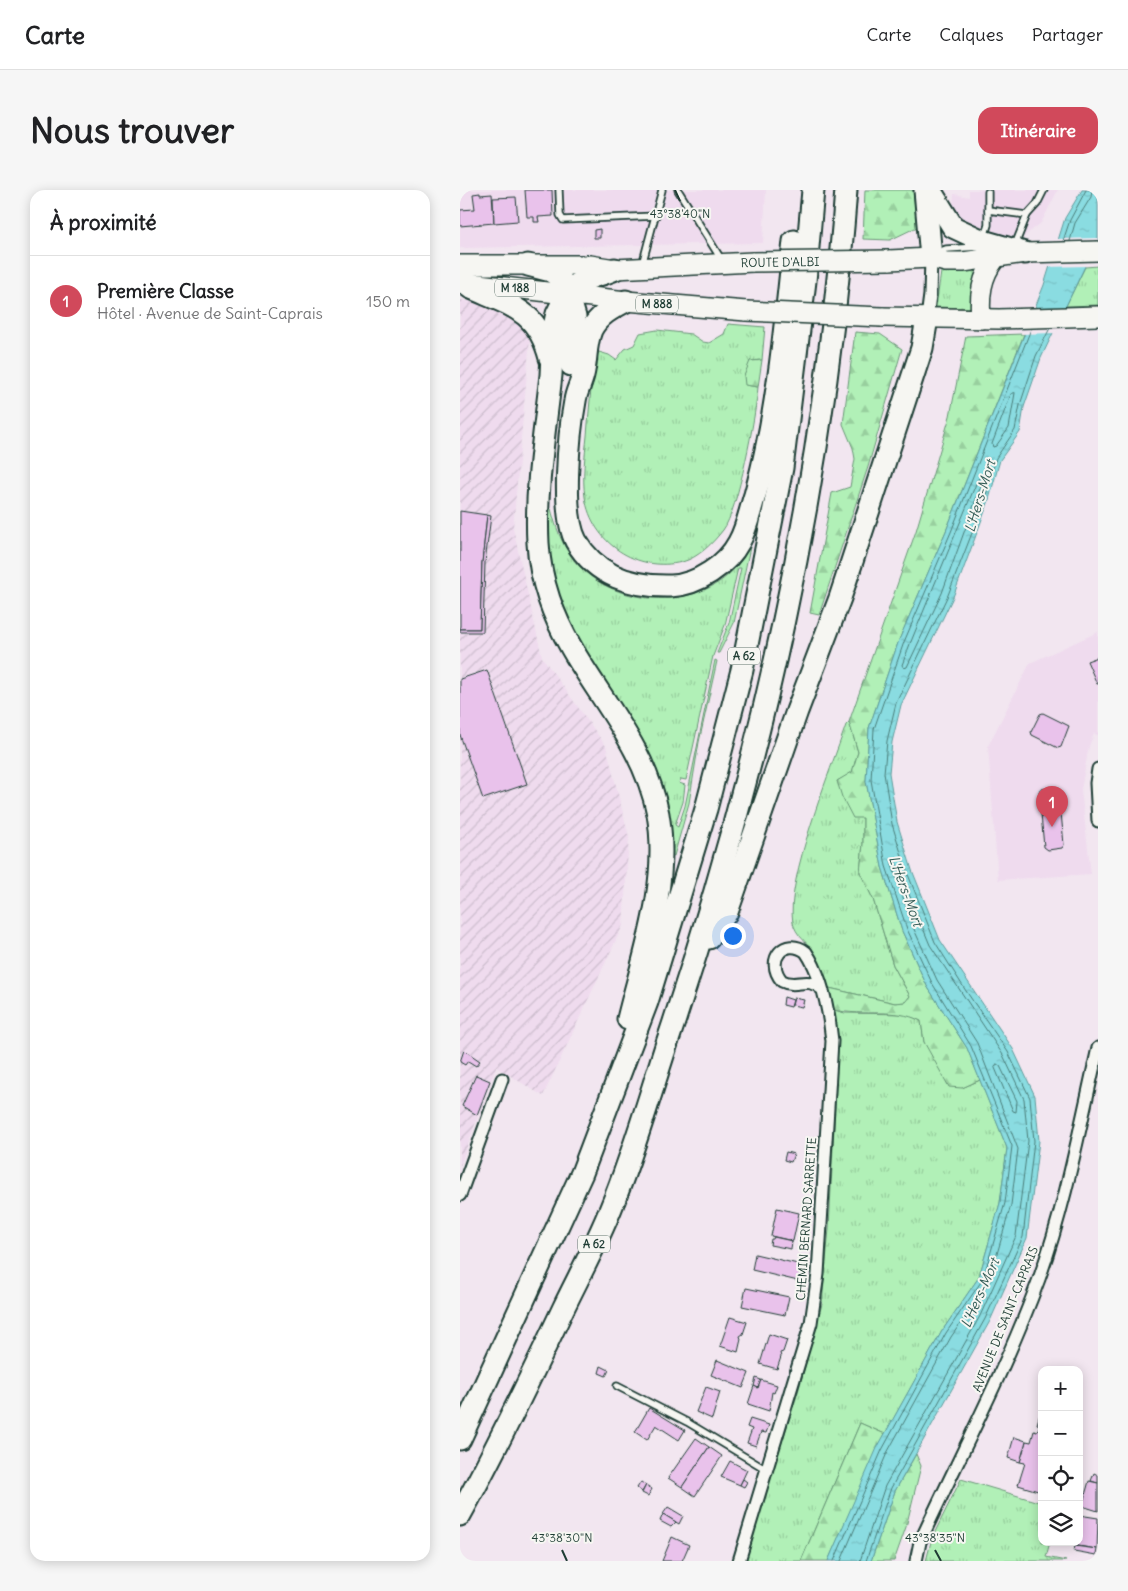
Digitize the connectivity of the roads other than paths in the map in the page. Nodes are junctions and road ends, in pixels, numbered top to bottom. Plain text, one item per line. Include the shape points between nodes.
1 (559, 190) edge
2 (662, 190) edge
3 (678, 190) edge
4 (805, 190) edge
5 (813, 190) edge
6 (846, 190) edge
7 (924, 190) edge
8 (930, 190) edge
9 (1044, 190) edge
10 (988, 191) edge
11 (988, 210) junction
12 (656, 216) junction
13 (1027, 216) junction
14 (1098, 251) edge
15 (1025, 252) junction
16 (985, 255) junction
17 (930, 258) junction
18 (724, 263) junction
19 (528, 265) junction
20 (642, 268) junction
21 (615, 269) junction
22 (461, 279) edge
23 (568, 293) junction
24 (626, 301) junction
25 (1098, 316) edge
26 (927, 318) junction
27 (990, 319) junction
28 (552, 364) junction
29 (575, 400) junction
30 (1098, 769) edge
31 (1098, 821) edge
32 (695, 959) junction
33 (822, 989) junction
34 (1098, 1048) edge
35 (502, 1080) dead end
36 (606, 1106) junction
37 (460, 1195) edge
38 (617, 1386) dead end
39 (460, 1439) edge
40 (767, 1470) junction
41 (460, 1515) edge
42 (739, 1561) edge
43 (916, 1561) edge

1 - 12 lane via 563,220
2 - 12 lane
3 - 18 lane
4 - 29 highway via 798,211 780,367 762,469 740,542 730,555 696,580 674,586 624,581 587,557 575,539 568,515 567,487
5 - 36 highway, A 62 via 782,468 742,670 677,910 647,1002
6 - 32 highway, A 62 via 834,315 795,572 773,678 735,826
7 - 17 highway
8 - 16 highway via 953,227
9 - 13 lane via 1038,204
10 - 11 lane
11 - 13 lane
11 - 16 lane
12 - 20 lane
13 - 15 lane via 1017,240
14 - 15 main road
15 - 16 highway
16 - 17 main road, ROUTE D'ALBI via 946,262
16 - 27 main road via 981,288
17 - 18 main road, ROUTE D'ALBI, bridge
17 - 26 street
18 - 20 main road, ROUTE D'ALBI
19 - 21 main road, ROUTE D'ALBI / M 188 via 590,265
19 - 22 main road, ROUTE D'ALBI / M 188
19 - 23 highway via 551,271
20 - 21 main road, ROUTE D'ALBI
21 - 23 highway via 574,284
22 - 23 main road, M 188
22 - 28 highway via 536,324
23 - 24 main road, M 888
23 - 28 highway via 557,315
23 - 29 highway via 575,317 570,374
24 - 26 main road, M 888, bridge via 746,311
24 - 29 highway via 611,308 591,330
25 - 27 main road, M 888
26 - 27 main road, M 888
26 - 32 highway via 919,357 843,588 727,912
28 - 36 highway via 540,478 538,542 541,571 564,634 639,754 658,814 661,846 650,932
30 - 31 street
32 - 41 highway, A 62 via 611,1208 499,1445
33 - 33 street, CHEMIN BERNARD SARRETTE via 814,982 796,984 782,981 774,969 778,955 794,946 806,952
33 - 40 street, CHEMIN BERNARD SARRETTE via 832,1041 818,1274 813,1313
34 - 43 street, AVENUE DE SAINT-CAPRAIS via 1072,1171 1038,1280 976,1427 920,1542
35 - 37 street
36 - 39 highway, A 62 via 582,1173
38 - 40 lane via 687,1422
40 - 42 street, CHEMIN BERNARD SARRETTE

